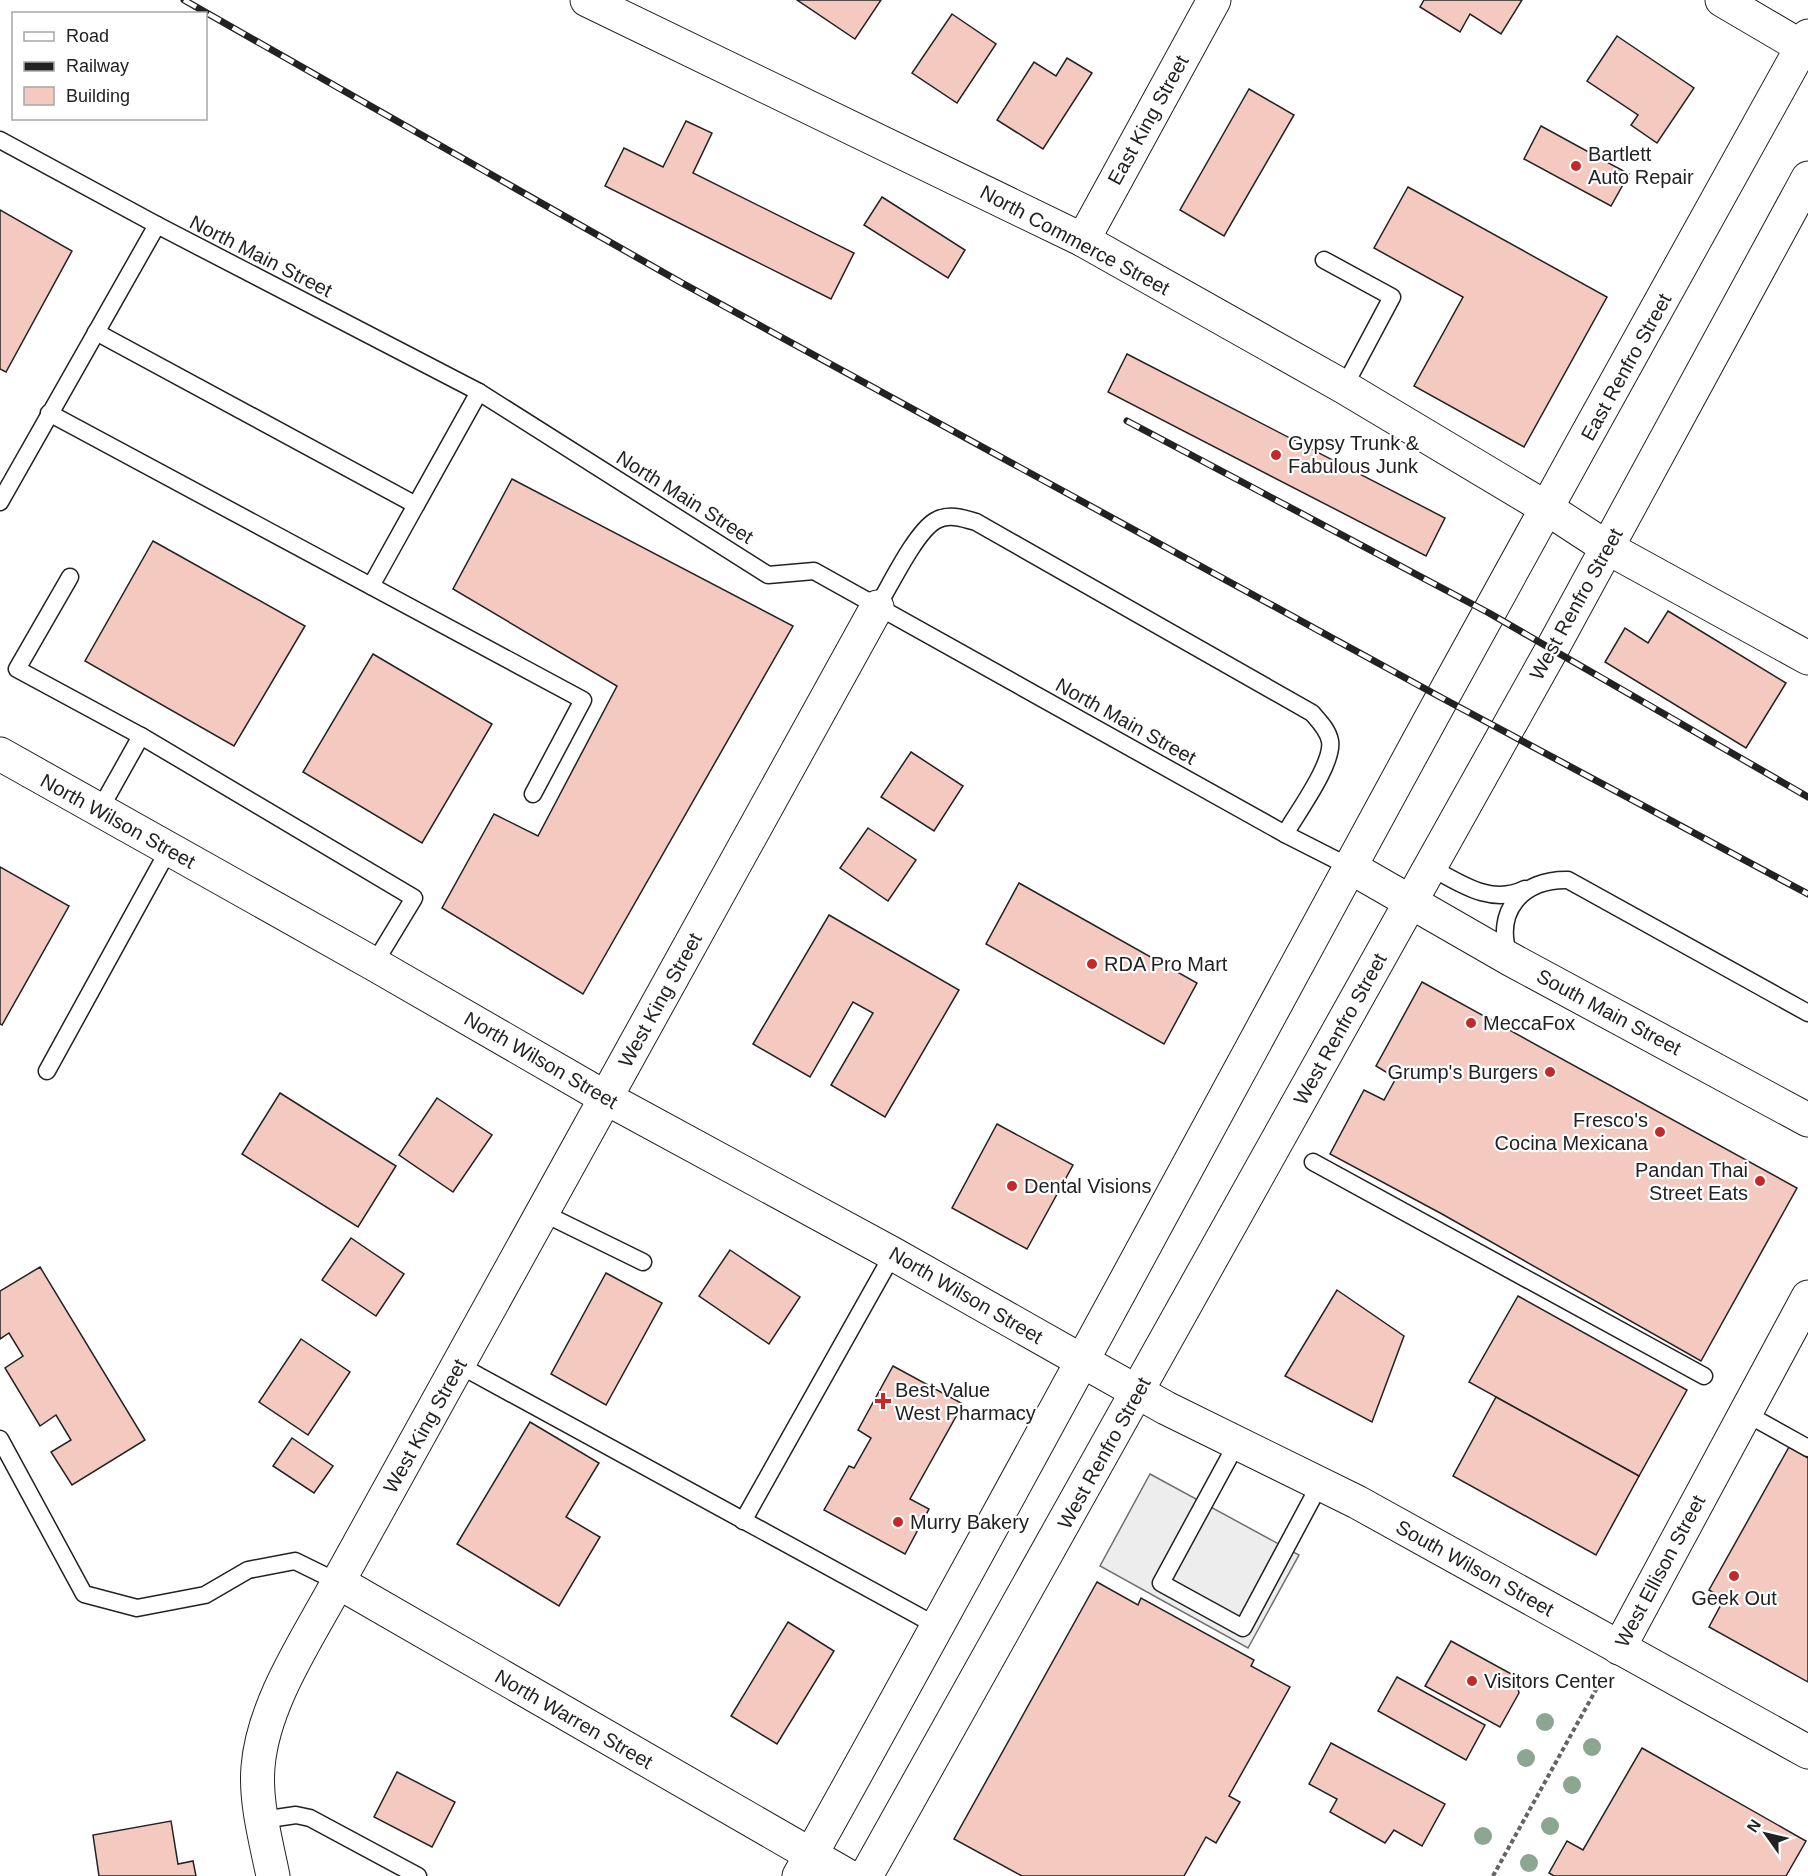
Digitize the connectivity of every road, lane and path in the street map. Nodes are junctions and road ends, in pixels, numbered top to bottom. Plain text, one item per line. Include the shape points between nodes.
1 (587, 0) edge
2 (1214, 0) edge
3 (1722, 0) edge
4 (1806, 45) edge
5 (0, 140) edge
6 (1808, 178) edge
7 (157, 225) junction
8 (1083, 240) junction
9 (1324, 260) dead end
10 (96, 332) junction
11 (1344, 387) junction
12 (479, 392) junction
13 (49, 413) junction
14 (0, 502) edge
15 (416, 505) junction
16 (1548, 509) junction
17 (1606, 547) junction
18 (70, 577) dead end
19 (371, 586) junction
20 (877, 607) junction
21 (1808, 658) edge
22 (141, 736) junction
23 (0, 754) edge
24 (533, 794) dead end
25 (99, 811) junction
26 (1285, 834) junction
27 (169, 849) junction
28 (1350, 867) junction
29 (1430, 867) junction
30 (1534, 885) junction
31 (1411, 901) junction
32 (1510, 959) junction
33 (374, 964) junction
34 (1808, 1013) edge
35 (47, 1071) dead end
36 (606, 1098) junction
37 (1808, 1120) edge
38 (1313, 1162) dead end
39 (543, 1213) junction
40 (893, 1254) junction
41 (643, 1262) dead end
42 (1808, 1296) edge
43 (1084, 1362) junction
44 (459, 1365) junction
45 (1704, 1376) dead end
46 (1138, 1392) junction
47 (1745, 1413) junction
48 (0, 1439) edge
49 (1237, 1443) junction
50 (1808, 1448) edge
51 (1320, 1484) junction
52 (743, 1521) junction
53 (338, 1582) junction
54 (937, 1626) junction
55 (1618, 1648) junction
56 (1808, 1752) edge
57 (262, 1820) junction
58 (805, 1866) edge
59 (273, 1876) edge
60 (418, 1876) edge
61 (848, 1876) edge
62 (866, 1876) edge
63 (1493, 1876) edge

1 - 8 street, North Commerce Street
2 - 8 street, East King Street
3 - 4 street
4 - 16 street, East Renfro Street
5 - 7 lane, North Main Street
6 - 17 street, West Renfro Street
7 - 10 lane
7 - 12 lane, North Main Street
8 - 11 street, North Commerce Street
9 - 11 lane via 1392,297
10 - 13 lane
10 - 15 lane
11 - 16 street, North Commerce Street
12 - 15 lane
12 - 20 lane, North Main Street via 768,575 814,571
13 - 14 lane
13 - 19 lane
15 - 19 lane
16 - 17 street, North Commerce Street
16 - 28 street, East Renfro Street
17 - 21 street, North Commerce Street
17 - 29 street, West Renfro Street
18 - 22 lane via 17,669
19 - 24 lane via 583,700
20 - 26 lane, North Main Street
20 - 26 lane via 914,543 935,521 955,516 976,522 1312,713 1325,728 1330,757
20 - 36 street, West King Street
22 - 25 lane
22 - 33 lane via 414,898
23 - 25 street, North Wilson Street
25 - 27 street, North Wilson Street
26 - 28 lane, North Main Street
27 - 33 street, North Wilson Street
27 - 35 lane
28 - 31 street, South Main Street
28 - 43 street
29 - 30 lane via 1478,892 1497,896
29 - 31 street, West Renfro Street
30 - 32 lane via 1510,909 1505,925
30 - 34 lane via 1568,880
31 - 32 street, South Main Street
31 - 46 street, West Renfro Street
32 - 37 street, South Main Street
33 - 36 street, North Wilson Street
36 - 39 street, West King Street
36 - 40 street, North Wilson Street
38 - 45 lane
39 - 41 lane
39 - 44 street, West King Street
40 - 43 street, North Wilson Street
40 - 52 lane
42 - 47 street, West Ellison Street
43 - 46 street, North Wilson Street
43 - 54 street
44 - 52 lane
44 - 53 street, West King Street
46 - 49 street, South Wilson Street
46 - 62 street, West Renfro Street
47 - 50 lane
47 - 55 street, West Ellison Street
48 - 53 lane via 84,1594 137,1608 205,1595 248,1570 295,1561
49 - 51 street, South Wilson Street
49 - 51 lane via 1161,1583 1243,1628
51 - 55 street, South Wilson Street
52 - 54 lane
53 - 57 street, West King Street via 267,1718 258,1768
53 - 58 street, North Warren Street
54 - 58 street
55 - 56 street, South Wilson Street
55 - 63 path, West Ellison Street
57 - 59 street, West King Street
57 - 60 lane via 296,1815 310,1818
58 - 61 street, North Warren Street

